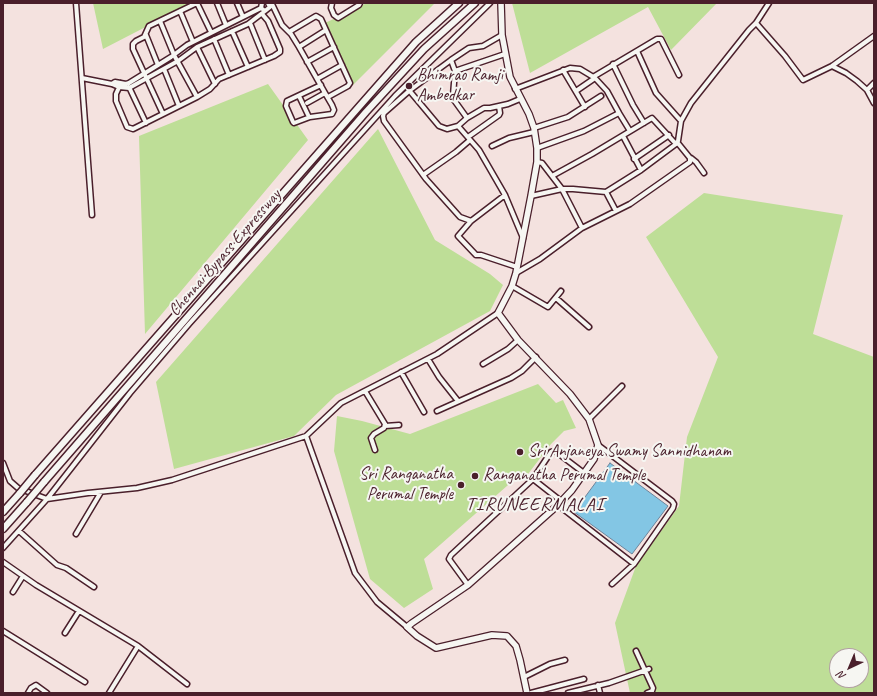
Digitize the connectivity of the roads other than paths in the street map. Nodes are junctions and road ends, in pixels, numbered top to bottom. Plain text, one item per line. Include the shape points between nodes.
1 (76, 3) edge
2 (217, 3) edge
3 (237, 3) edge
4 (257, 3) edge
5 (332, 3) edge
6 (360, 3) edge
7 (459, 3) edge
8 (475, 3) edge
9 (490, 3) edge
10 (501, 3) edge
11 (769, 3) edge
12 (271, 4) edge
13 (261, 6) edge
14 (180, 11) junction
15 (264, 13) junction
16 (243, 17) junction
17 (160, 21) junction
18 (250, 22) junction
19 (756, 23) junction
20 (226, 25) junction
21 (326, 30) junction
22 (232, 31) junction
23 (211, 32) junction
24 (289, 32) junction
25 (146, 34) junction
26 (205, 35) junction
27 (502, 35) junction
28 (874, 36) edge
29 (214, 39) junction
30 (193, 42) junction
31 (208, 42) junction
32 (197, 47) junction
33 (299, 47) junction
34 (334, 47) junction
35 (637, 51) junction
36 (505, 54) junction
37 (174, 55) junction
38 (265, 60) junction
39 (451, 60) junction
40 (178, 61) junction
41 (307, 62) junction
42 (613, 64) junction
43 (158, 65) junction
44 (342, 65) junction
45 (832, 66) junction
46 (248, 67) junction
47 (164, 69) junction
48 (563, 70) junction
49 (455, 71) junction
50 (144, 73) junction
51 (229, 75) junction
52 (679, 75) dead end
53 (82, 78) junction
54 (146, 78) junction
55 (594, 78) junction
56 (317, 80) junction
57 (874, 83) edge
58 (215, 84) junction
59 (120, 85) junction
60 (321, 85) junction
61 (405, 86) junction
62 (129, 87) junction
63 (516, 89) junction
64 (867, 90) junction
65 (409, 91) junction
66 (576, 91) junction
67 (326, 95) junction
68 (299, 96) junction
69 (601, 96) dead end
70 (197, 97) junction
71 (520, 99) junction
72 (307, 103) dead end
73 (874, 103) edge
74 (179, 106) junction
75 (499, 106) junction
76 (585, 107) junction
77 (619, 113) junction
78 (163, 114) junction
79 (309, 117) junction
80 (467, 118) junction
81 (681, 121) junction
82 (146, 123) junction
83 (644, 123) junction
84 (458, 126) junction
85 (534, 130) junction
86 (630, 131) junction
87 (669, 135) junction
88 (623, 136) junction
89 (469, 138) junction
90 (676, 143) junction
91 (492, 146) dead end
92 (537, 148) junction
93 (634, 158) junction
94 (690, 158) junction
95 (537, 162) junction
96 (641, 170) junction
97 (704, 173) dead end
98 (423, 176) junction
99 (552, 176) junction
100 (562, 189) junction
101 (606, 192) junction
102 (505, 196) junction
103 (531, 196) junction
104 (616, 211) junction
105 (92, 215) dead end
106 (471, 221) junction
107 (582, 228) junction
108 (523, 238) junction
109 (516, 270) junction
110 (512, 286) junction
111 (561, 291) dead end
112 (556, 298) junction
113 (498, 314) junction
114 (589, 327) dead end
115 (518, 340) junction
116 (536, 357) junction
117 (428, 359) junction
118 (483, 364) dead end
119 (150, 365) junction
120 (401, 372) junction
121 (622, 386) dead end
122 (128, 391) junction
123 (365, 391) junction
124 (458, 401) junction
125 (437, 411) dead end
126 (424, 412) dead end
127 (589, 418) junction
128 (399, 425) dead end
129 (385, 426) junction
130 (306, 436) junction
131 (598, 445) junction
132 (375, 450) dead end
133 (3, 463) edge
134 (584, 473) junction
135 (533, 479) junction
136 (101, 492) junction
137 (47, 499) junction
138 (560, 503) junction
139 (3, 512) edge
140 (3, 529) edge
141 (19, 531) junction
142 (76, 534) dead end
143 (3, 548) edge
144 (3, 562) edge
145 (634, 564) junction
146 (23, 576) junction
147 (612, 584) dead end
148 (468, 585) junction
149 (94, 587) dead end
150 (13, 592) dead end
151 (79, 611) junction
152 (407, 627) junction
153 (3, 631) edge
154 (65, 633) dead end
155 (138, 646) junction
156 (636, 651) dead end
157 (565, 660) dead end
158 (646, 670) junction
159 (524, 677) junction
160 (584, 678) dead end
161 (85, 682) dead end
162 (187, 684) dead end
163 (598, 685) junction
164 (28, 693) edge
165 (47, 693) edge
166 (109, 693) edge
167 (527, 693) edge
168 (531, 693) edge
169 (569, 693) edge
170 (600, 693) edge
171 (647, 693) edge

1 - 53 street
2 - 20 street
3 - 16 street
4 - 13 street
5 - 6 street via 331,8 338,18
7 - 139 highway, Chennai Bypass Expressway, bridge via 411,48
8 - 119 highway, Chennai Bypass Expressway via 424,49 366,112
9 - 61 street
10 - 27 main road
11 - 19 street
12 - 15 street
12 - 24 street via 282,25
13 - 15 street
13 - 16 street
14 - 17 street
14 - 23 street via 197,3
14 - 30 street
15 - 18 street
15 - 38 street via 280,51
16 - 20 street
17 - 25 street via 148,26
17 - 37 street
18 - 22 street
18 - 38 street
19 - 45 street via 803,80
19 - 81 street via 691,103
20 - 23 street
21 - 24 street via 321,19 316,16
21 - 33 street
21 - 34 street
22 - 29 street
22 - 46 street
23 - 26 street
24 - 33 street
25 - 43 street
25 - 50 street via 132,47
26 - 30 street
26 - 31 street
27 - 36 main road
27 - 39 street via 483,46 469,48
28 - 45 street
29 - 31 street
29 - 51 street
30 - 37 street
31 - 32 street
32 - 40 street
32 - 58 street
33 - 41 street
34 - 41 street
34 - 44 street
35 - 42 street
35 - 52 street via 660,39
35 - 81 street via 656,93
36 - 49 street
36 - 63 main road via 510,77
37 - 40 street
37 - 43 street
38 - 46 street
39 - 49 street
39 - 65 street
40 - 47 street
40 - 70 street
41 - 56 street
42 - 55 street
42 - 83 street
43 - 50 street
44 - 56 street
44 - 67 street via 350,84
45 - 64 street via 851,76
46 - 51 street
47 - 54 street
47 - 74 street
48 - 55 street via 580,69
48 - 63 street
48 - 66 street
49 - 80 street via 454,100
50 - 54 street
50 - 59 street
51 - 58 street
53 - 59 street via 112,84 115,82
53 - 105 street
54 - 62 street
54 - 78 street
55 - 66 street
55 - 77 street via 606,91
56 - 60 street
57 - 64 street
58 - 70 street
59 - 62 street
59 - 82 street via 116,100 127,127 133,129
60 - 67 street
60 - 68 street
61 - 65 street
61 - 119 street
62 - 82 street
63 - 71 main road
64 - 73 street
65 - 84 street via 439,126 447,129
65 - 98 street via 383,116
66 - 76 street
67 - 72 street
67 - 79 street via 334,112
68 - 79 street
68 - 79 street via 285,104 292,120 294,123
69 - 76 street
70 - 74 street
71 - 75 street
71 - 85 main road via 529,114
74 - 78 street
75 - 80 street via 484,108
75 - 89 street via 499,115
76 - 85 street via 568,117
77 - 86 street
77 - 92 street via 584,131
78 - 82 street
80 - 84 street
81 - 90 street
83 - 86 street
83 - 87 street via 652,118
84 - 89 street
85 - 91 street
85 - 92 main road
86 - 88 street
87 - 90 street
87 - 93 street
88 - 93 street
88 - 99 street
89 - 98 street via 456,152
89 - 102 street via 479,150
90 - 94 street
90 - 96 street
92 - 95 main road
93 - 96 street
94 - 97 street
94 - 104 street via 690,162
95 - 99 street via 542,163
95 - 103 main road
96 - 101 street
98 - 106 street via 460,217
99 - 100 street
100 - 101 street
100 - 103 street
100 - 107 street
101 - 104 street
102 - 106 street
102 - 108 street
103 - 108 main road
104 - 107 street
106 - 109 street via 458,234 458,238 476,255
107 - 109 street via 540,259
108 - 109 main road
109 - 110 main road
110 - 112 street via 548,307
110 - 113 main road
111 - 112 street
112 - 114 street
113 - 115 main road
113 - 117 street
115 - 116 main road
115 - 118 street
116 - 124 street via 511,378
116 - 127 main road
117 - 120 street
117 - 124 street
119 - 122 highway, Chennai Bypass Expressway
120 - 123 street
120 - 126 street
121 - 127 street
122 - 137 street
122 - 140 highway, Chennai Bypass Expressway, bridge
123 - 129 street
123 - 130 street via 341,403
124 - 125 street
127 - 131 main road
128 - 129 street
129 - 132 street via 371,438
130 - 136 street via 172,480 137,488
130 - 152 street via 355,573 376,602
131 - 134 main road via 594,459
131 - 145 street via 674,504
133 - 137 street via 10,481 18,488
134 - 135 street via 554,451 546,458
134 - 138 main road
135 - 138 street
135 - 148 street via 451,555 449,559
136 - 137 street
136 - 142 street
137 - 141 street
138 - 145 street
138 - 148 main road
141 - 143 street
141 - 149 street via 57,565 66,568
144 - 146 street
145 - 147 street
146 - 150 street
146 - 151 street
148 - 152 main road
151 - 154 street
151 - 155 street
152 - 159 main road via 436,648 492,635 507,636 516,646
153 - 161 street
155 - 162 street
155 - 166 street
156 - 158 street
157 - 159 street via 550,664
158 - 163 street
158 - 171 street via 653,688
159 - 167 main road
160 - 168 street
163 - 169 street
163 - 170 street
164 - 165 street via 36,685

